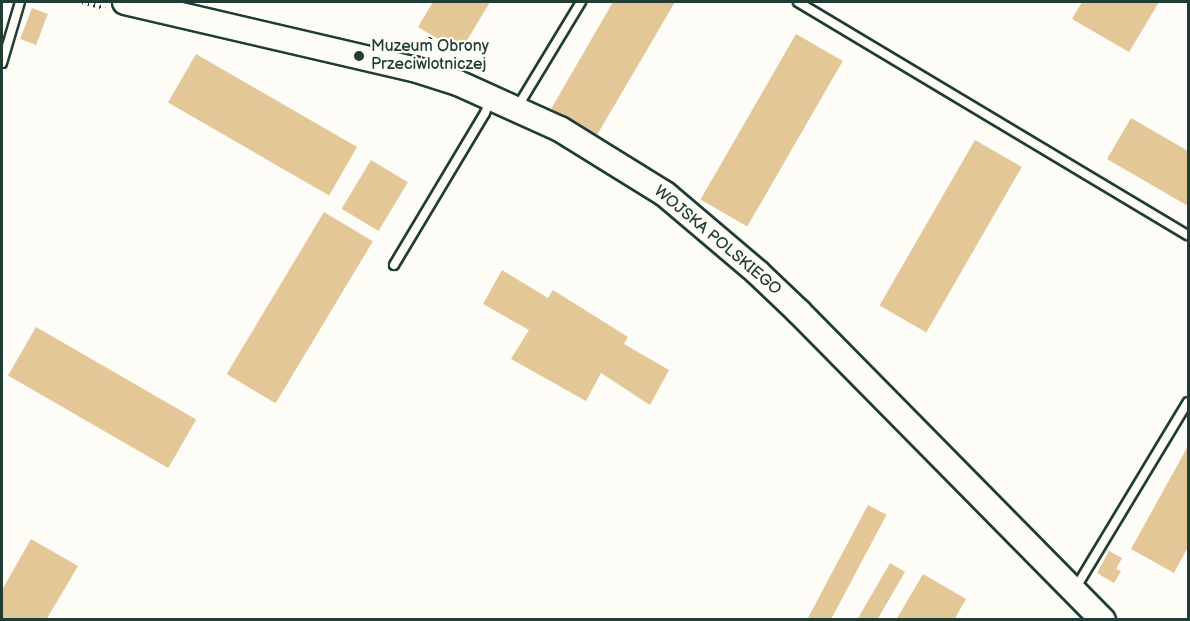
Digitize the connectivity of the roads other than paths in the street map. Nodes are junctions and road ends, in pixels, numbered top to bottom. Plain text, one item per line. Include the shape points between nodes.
1 (20, 2) edge
2 (581, 2) edge
3 (798, 2) edge
4 (121, 6) edge
5 (2, 63) edge
6 (491, 97) junction
7 (517, 108) junction
8 (1188, 235) edge
9 (394, 265) dead end
10 (1188, 402) edge
11 (1074, 590) junction
12 (1103, 620) edge

1 - 5 lane
2 - 7 lane
3 - 8 lane
4 - 6 street, WOJSKA POLSKIEGO via 414,69
6 - 7 street, WOJSKA POLSKIEGO
6 - 9 lane
7 - 11 street, WOJSKA POLSKIEGO via 560,129 665,194 758,273
10 - 11 lane
11 - 12 street, WOJSKA POLSKIEGO

